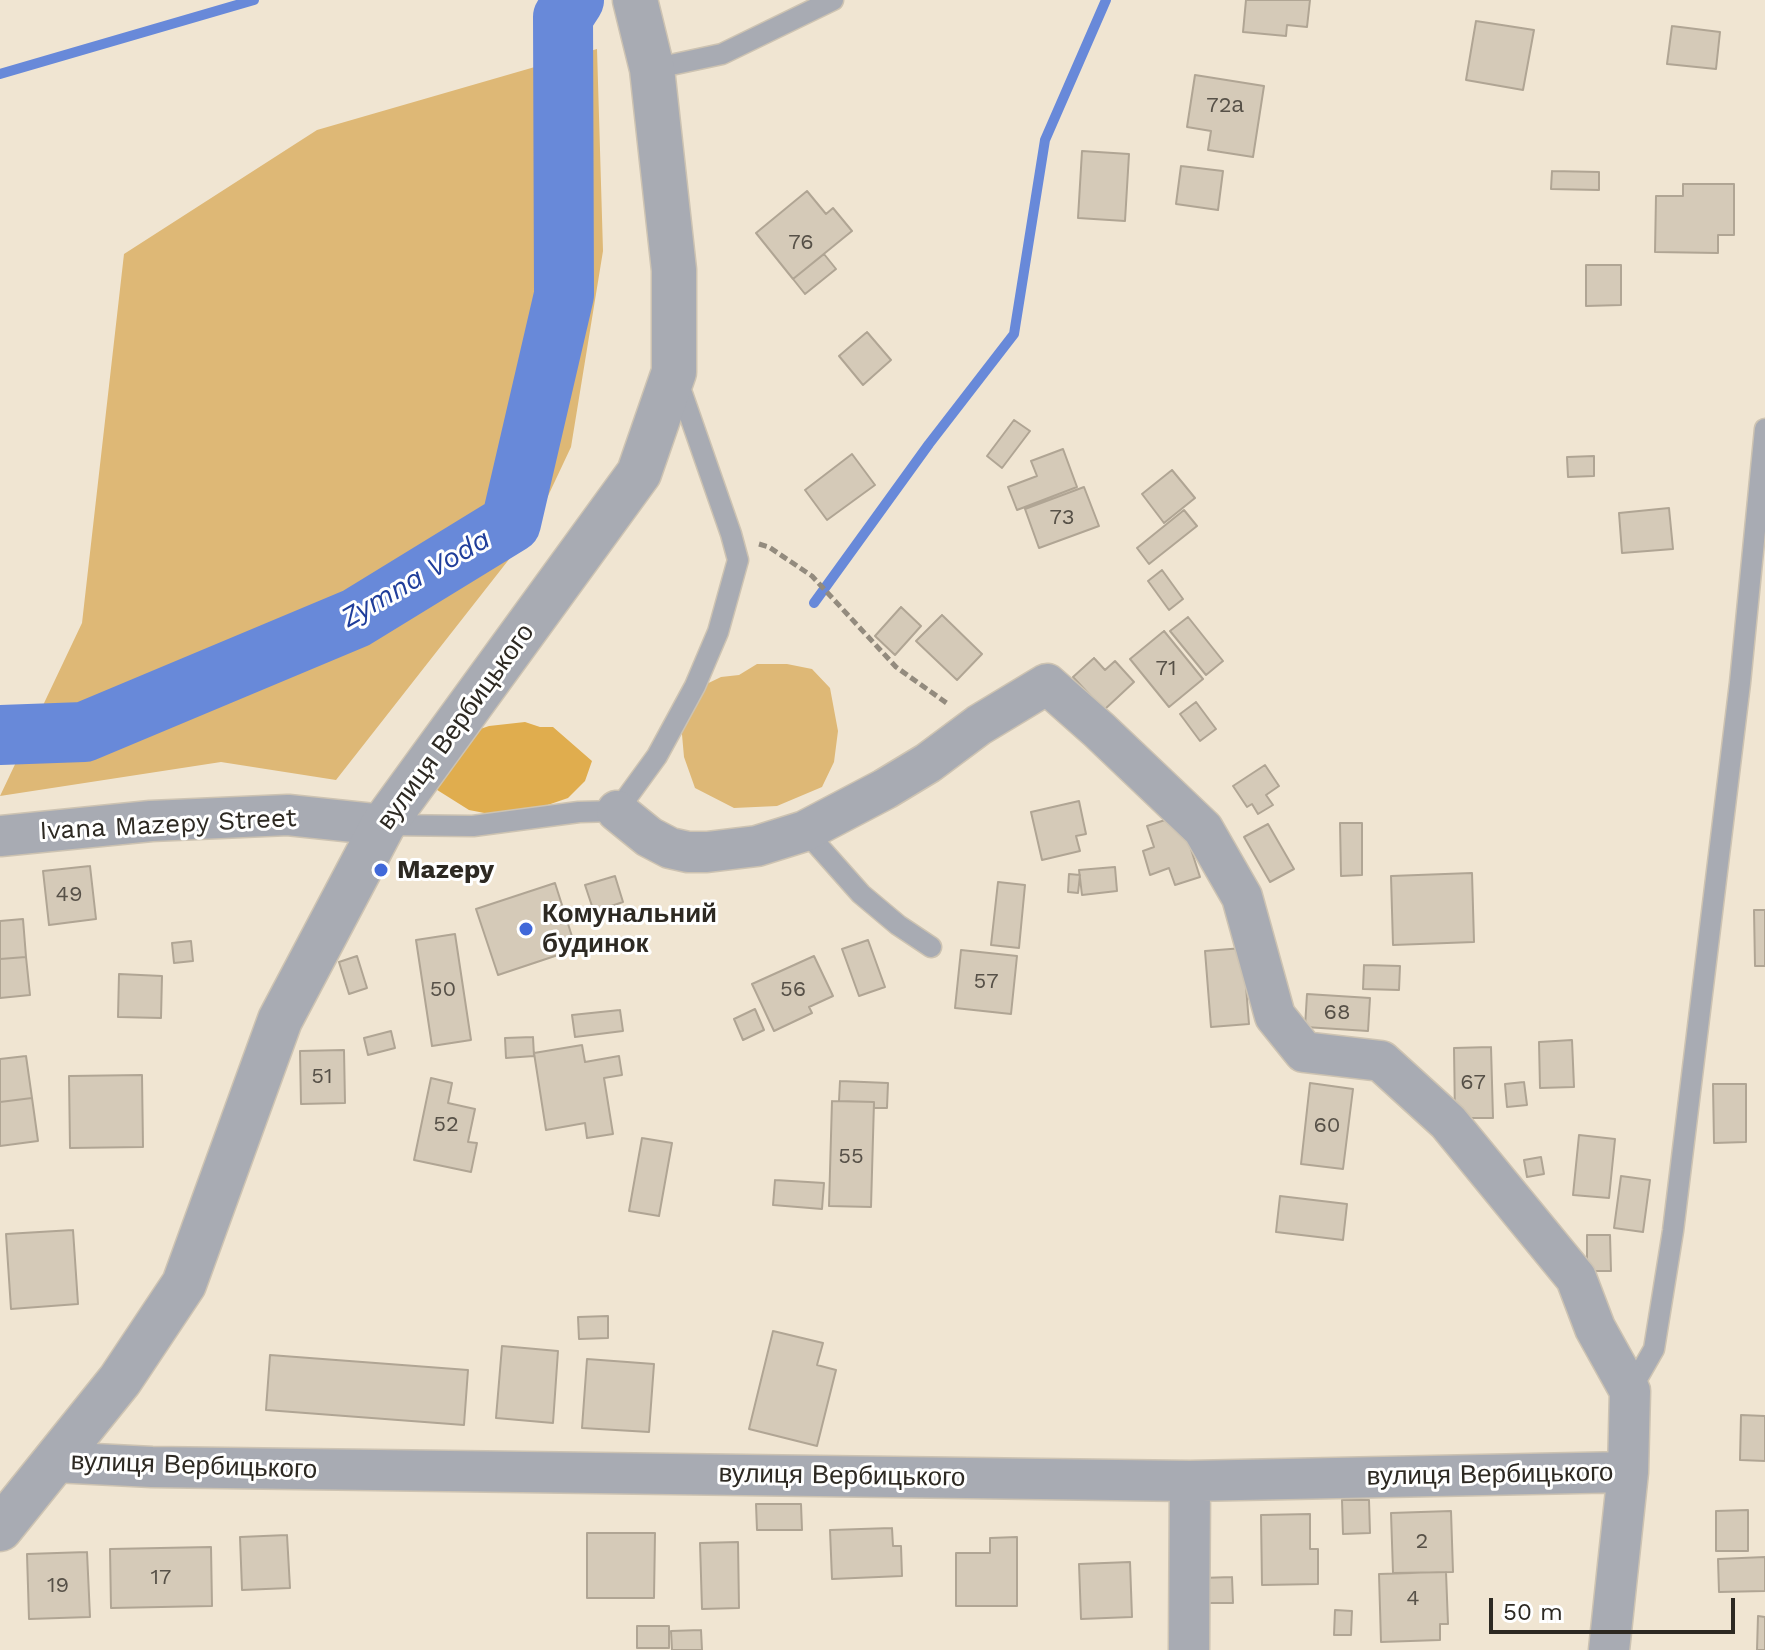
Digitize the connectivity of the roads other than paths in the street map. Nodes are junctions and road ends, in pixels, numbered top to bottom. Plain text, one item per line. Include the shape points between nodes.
1 (833, 0) edge
2 (643, 35) edge
3 (674, 372) junction
4 (1765, 429) edge
5 (617, 811) junction
6 (383, 825) junction
7 (805, 831) junction
8 (0, 836) edge
9 (931, 947) dead end
10 (1630, 1391) junction
11 (55, 1462) junction
12 (1628, 1472) junction
13 (1190, 1481) junction
14 (0, 1529) edge
15 (1189, 1650) edge
16 (1609, 1650) edge

1 - 2 lane via 722,54
2 - 3 street, вулиця Вербицького via 674,270
3 - 5 lane via 738,560 718,632 695,686 657,756
3 - 6 street, вулиця Вербицького via 639,473
4 - 10 lane via 1740,683 1673,1231 1654,1349
5 - 6 lane via 473,826
5 - 7 street via 649,837 688,852 757,846
6 - 8 street, Ivana Mazepy Street via 288,815
6 - 11 street, вулиця Вербицького via 280,1020 184,1284 120,1380
7 - 9 lane via 861,894
7 - 10 street via 928,763 1047,684 1203,829 1242,897 1275,1016 1304,1052 1381,1061 1448,1122 1576,1278 1595,1328
10 - 12 street
11 - 13 street, вулиця Вербицького
11 - 14 street, вулиця Вербицького
12 - 13 street, вулиця Вербицького
12 - 16 street
13 - 15 street

